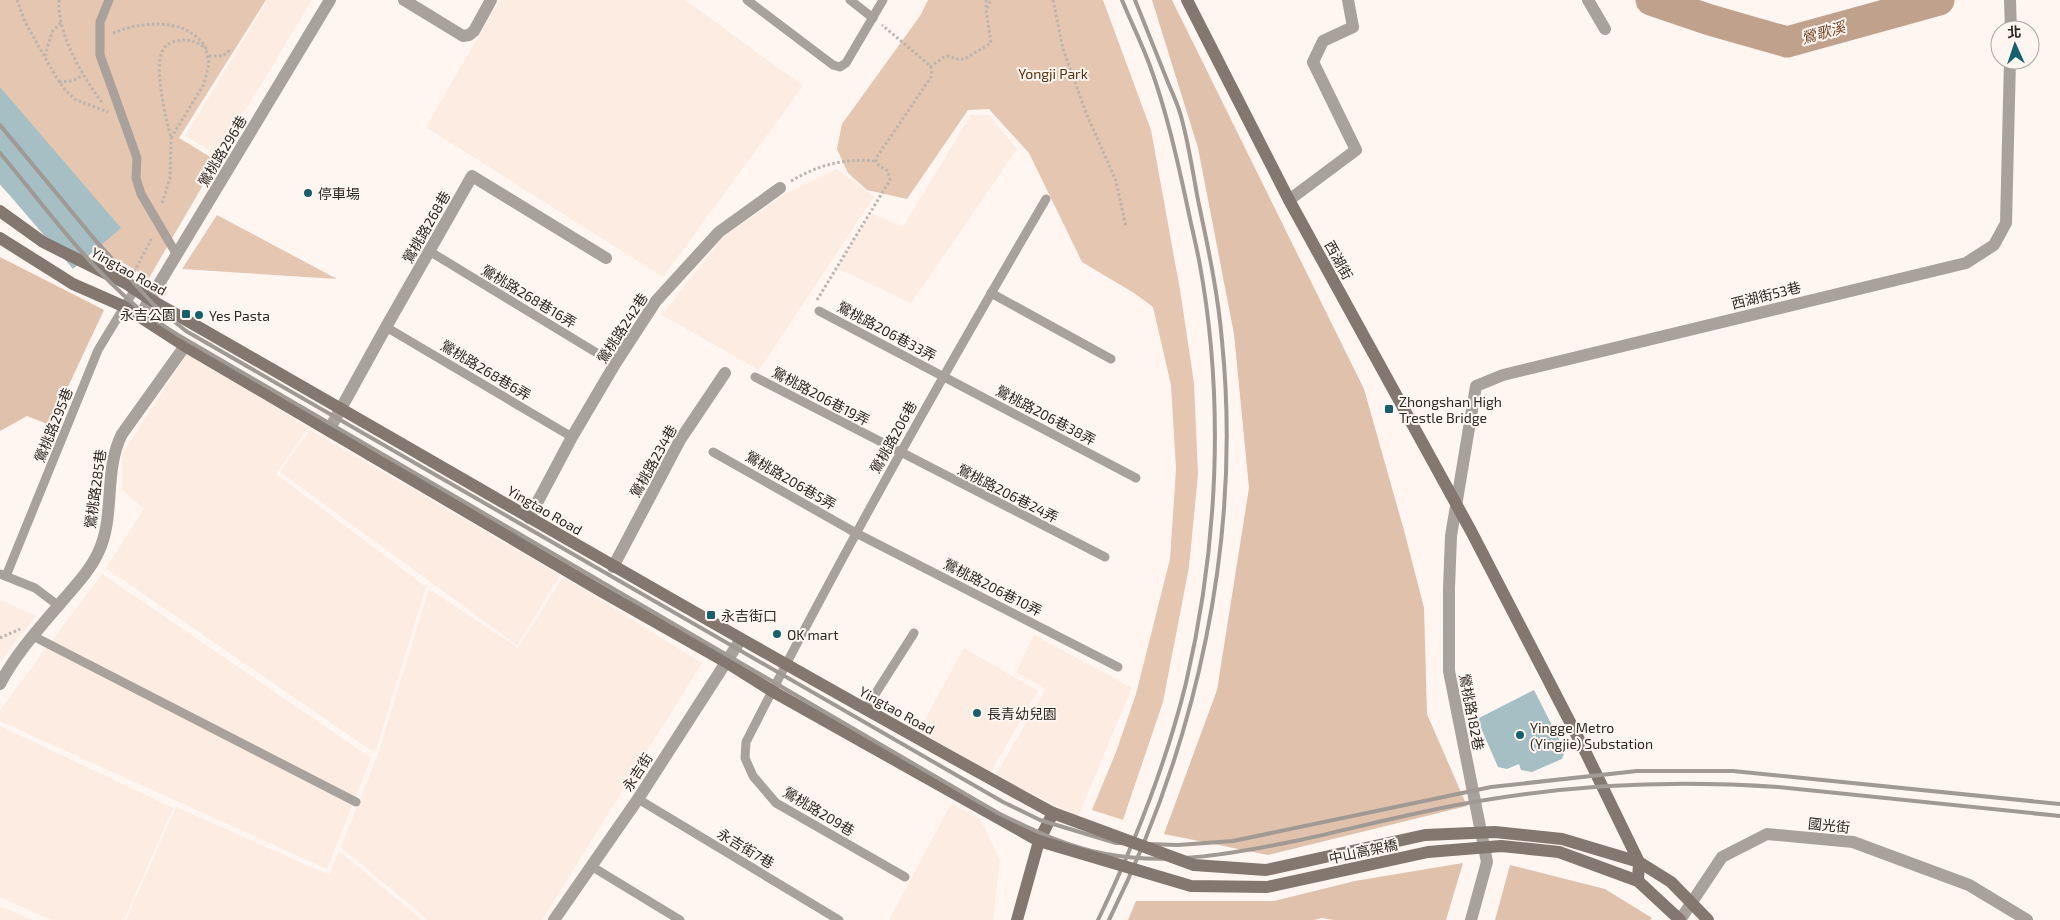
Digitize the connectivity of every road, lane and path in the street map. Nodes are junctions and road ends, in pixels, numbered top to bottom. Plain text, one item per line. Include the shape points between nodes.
1 (17, 0) edge
2 (59, 0) edge
3 (109, 0) edge
4 (330, 0) edge
5 (404, 0) edge
6 (491, 0) edge
7 (747, 0) edge
8 (850, 0) edge
9 (883, 0) edge
10 (986, 0) edge
11 (990, 0) edge
12 (1053, 0) edge
13 (1187, 0) edge
14 (1348, 0) edge
15 (1588, 0) edge
16 (2011, 6) edge
17 (986, 10) junction
18 (873, 18) junction
19 (2010, 20) edge
20 (62, 21) junction
21 (1605, 30) dead end
22 (101, 39) junction
23 (206, 48) junction
24 (232, 49) dead end
25 (209, 56) junction
26 (45, 57) junction
27 (930, 68) junction
28 (2010, 70) edge
29 (83, 75) junction
30 (59, 82) junction
31 (108, 112) junction
32 (122, 117) junction
33 (876, 161) junction
34 (780, 188) joint
35 (1046, 199) dead end
36 (1289, 200) junction
37 (0, 211) edge
38 (1126, 227) dead end
39 (0, 238) edge
40 (429, 251) junction
41 (177, 254) junction
42 (606, 258) dead end
43 (135, 289) junction
44 (991, 293) junction
45 (150, 300) junction
46 (123, 306) junction
47 (819, 311) joint
48 (139, 317) junction
49 (386, 326) junction
50 (185, 346) junction
51 (1111, 359) dead end
52 (616, 364) junction
53 (725, 372) dead end
54 (943, 376) junction
55 (755, 377) dead end
56 (341, 408) junction
57 (329, 430) junction
58 (572, 437) junction
59 (713, 452) dead end
60 (900, 453) junction
61 (1136, 478) dead end
62 (1456, 505) junction
63 (529, 518) junction
64 (856, 533) junction
65 (1105, 557) dead end
66 (613, 567) junction
67 (3, 575) edge
68 (58, 606) junction
69 (914, 633) dead end
70 (33, 636) junction
71 (741, 639) junction
72 (726, 662) junction
73 (786, 664) junction
74 (1118, 666) dead end
75 (0, 684) edge
76 (772, 692) junction
77 (865, 710) junction
78 (638, 799) junction
79 (356, 802) dead end
80 (1053, 813) junction
81 (1039, 841) junction
82 (1639, 862) junction
83 (591, 866) junction
84 (905, 877) dead end
85 (1638, 881) junction
86 (554, 920) edge
87 (680, 920) edge
88 (840, 920) edge
89 (1017, 920) edge
90 (1471, 920) edge
91 (1680, 920) edge
92 (1708, 920) edge
93 (2027, 920) edge

1 - 26 path via 25,22
2 - 20 path
3 - 22 lane via 100,22
4 - 41 street, 鶯桃路296巷
5 - 6 street via 463,36 474,31
7 - 18 lane via 840,67 846,63
8 - 18 lane
9 - 18 lane
10 - 17 path
11 - 17 path
12 - 38 path via 1063,49 1086,113 1116,181
13 - 36 main road, 西湖街
14 - 36 street via 1353,27 1322,41 1314,62 1356,150
15 - 21 street
16 - 19 street
17 - 27 path via 990,42 966,58 944,57
18 - 27 path
20 - 26 path via 52,32
20 - 29 path via 67,43
22 - 23 path via 127,28 163,24 184,29 202,41
22 - 32 lane via 100,55
23 - 25 path
23 - 25 path via 192,40 182,40 166,46 162,52 161,81 171,138 204,84
24 - 25 path via 223,56
26 - 30 path
27 - 33 path via 931,77
28 - 62 street, 西湖街53巷 via 2006,223 1994,246 1966,262 1503,375 1476,386
29 - 30 path via 72,81
29 - 31 path
30 - 31 path via 76,100
31 - 32 path
32 - 41 lane via 137,158 136,178 141,194
33 - 34 path via 835,162 808,171
33 - 47 path via 888,171 890,180 815,303
34 - 52 street, 鶯桃路242巷 via 719,232 656,302
35 - 44 lane, 鶯桃路206巷
36 - 62 main road, 西湖街
37 - 43 main road, Yingtao Road via 43,242
39 - 46 main road via 73,284
40 - 42 street, 鶯桃路268巷 via 472,176
40 - 49 street, 鶯桃路268巷
40 - 52 lane, 鶯桃路268巷16弄
41 - 45 street, 鶯桃路296巷
43 - 45 main road, Yingtao Road
43 - 46 lane, 鶯桃路295巷
44 - 51 lane
44 - 54 lane, 鶯桃路206巷
45 - 48 street, 鶯桃路296巷
45 - 56 main road, Yingtao Road
46 - 48 main road
46 - 67 lane, 鶯桃路295巷 via 98,350
47 - 54 lane, 鶯桃路206巷33弄
48 - 50 main road
49 - 56 street, 鶯桃路268巷
49 - 58 lane, 鶯桃路268巷6弄
50 - 57 main road
50 - 68 street, 鶯桃路285巷 via 115,447 100,550 91,568
52 - 58 street, 鶯桃路242巷
53 - 66 street, 鶯桃路234巷 via 680,440
54 - 60 lane, 鶯桃路206巷
54 - 61 lane, 鶯桃路206巷38弄
55 - 60 lane, 鶯桃路206巷19弄
56 - 57 street, 鶯桃路268巷
56 - 63 main road, Yingtao Road
57 - 72 main road
58 - 63 street, 鶯桃路242巷
59 - 64 lane, 鶯桃路206巷5弄
60 - 64 lane, 鶯桃路206巷
60 - 65 lane, 鶯桃路206巷24弄
62 - 82 main road, 西湖街
62 - 90 street, 鶯桃路182巷 via 1451,536 1449,671 1487,862
63 - 66 main road, Yingtao Road
64 - 73 lane, 鶯桃路206巷
64 - 74 lane, 鶯桃路206巷10弄
66 - 71 main road, Yingtao Road
67 - 68 lane via 35,588
68 - 70 street, 鶯桃路285巷
69 - 77 lane
70 - 75 street, 鶯桃路285巷
70 - 79 lane
71 - 72 street, 永吉街
71 - 73 main road, Yingtao Road
72 - 76 main road
72 - 78 street, 永吉街
73 - 76 lane, 鶯桃路206巷
73 - 77 main road, Yingtao Road
76 - 81 main road
76 - 84 lane, 鶯桃路209巷 via 746,742 746,758 753,776 776,803
77 - 80 main road, Yingtao Road
78 - 83 street, 永吉街
78 - 88 lane, 永吉街7巷
80 - 81 main road
80 - 82 main road, 中山高架橋, bridge via 1194,865 1266,870 1425,835 1495,832 1562,838
81 - 85 main road, 中山高架橋, bridge via 1191,886 1267,887 1428,852 1501,846 1559,852
81 - 89 main road
82 - 85 main road
82 - 92 main road, 中山高架橋, bridge via 1671,882
83 - 86 street, 永吉街
83 - 87 lane
85 - 91 main road, 中山高架橋, bridge
91 - 93 street, 國光街 via 1722,857 1767,834 1853,842 1969,885

